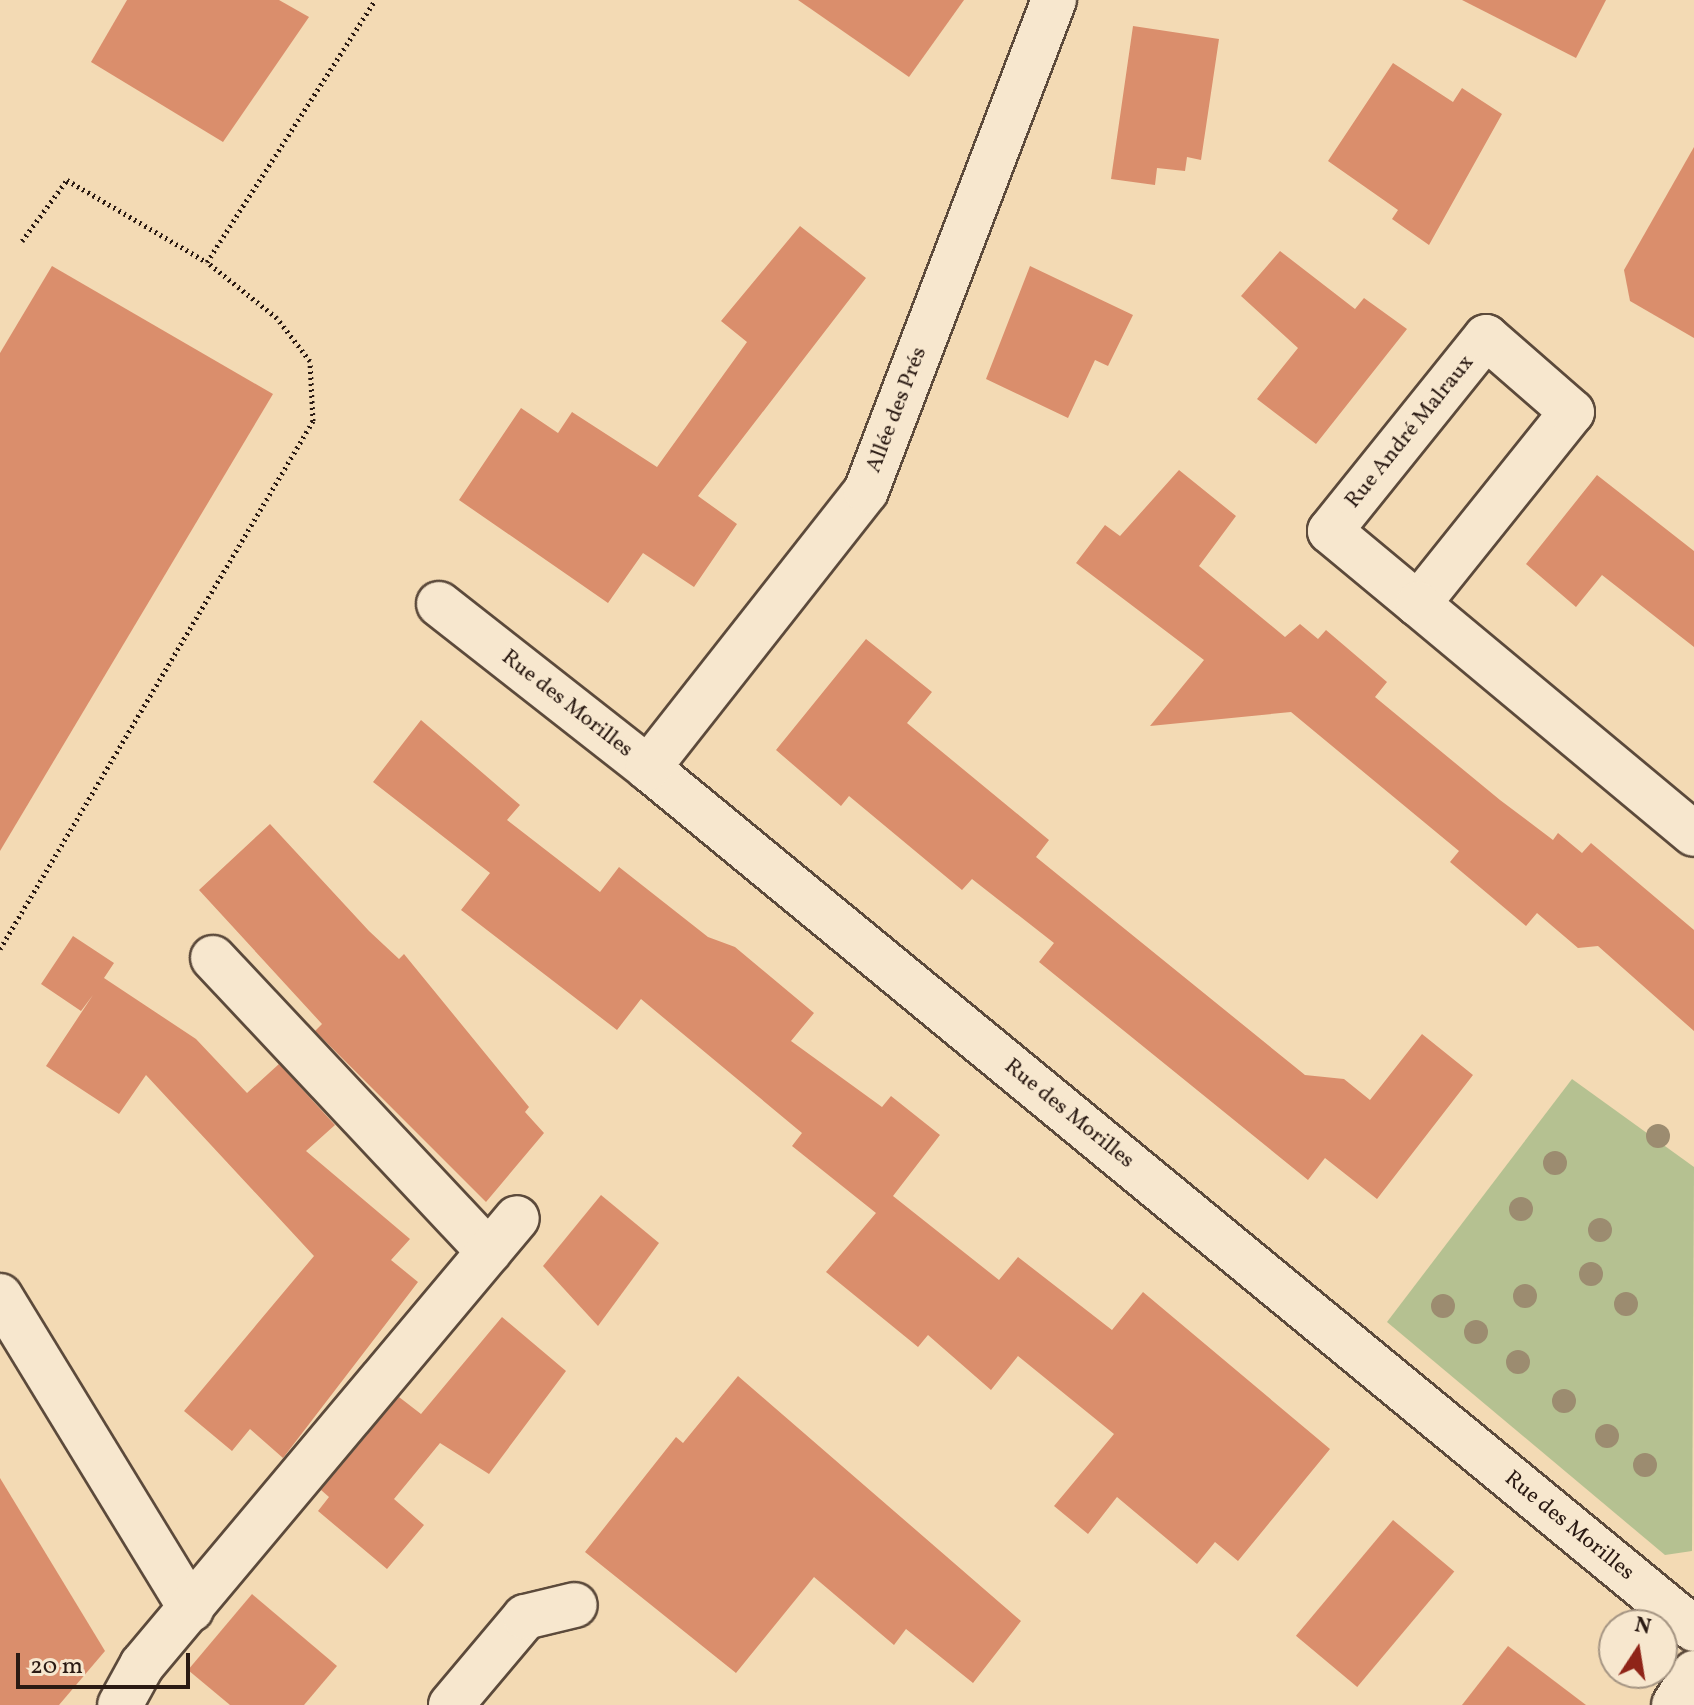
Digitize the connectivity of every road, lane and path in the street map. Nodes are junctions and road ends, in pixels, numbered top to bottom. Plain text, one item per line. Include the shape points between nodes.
1 (375, 0) edge
2 (1054, 0) edge
3 (22, 241) dead end
4 (207, 262) junction
5 (439, 604) dead end
6 (1418, 604) junction
7 (648, 768) junction
8 (1694, 834) edge
9 (0, 949) edge
10 (213, 958) dead end
11 (517, 1218) dead end
12 (489, 1252) junction
13 (0, 1296) edge
14 (575, 1605) dead end
15 (191, 1609) junction
16 (1694, 1629) edge
17 (1694, 1673) edge
18 (120, 1705) edge
19 (451, 1705) edge
20 (1674, 1705) edge

1 - 4 path
2 - 7 street, Allée des Prés via 866,491
3 - 4 path via 67,180
4 - 9 path via 277,318 310,361 313,421
5 - 7 street, Rue des Morilles
6 - 6 street, Rue André Malraux via 1572,412 1486,337 1330,531
6 - 8 street, Rue André Malraux
7 - 16 street, Rue des Morilles
10 - 12 street
11 - 12 street
12 - 15 street
13 - 15 street
14 - 19 street via 525,1617
15 - 18 street via 142,1665
17 - 20 street

